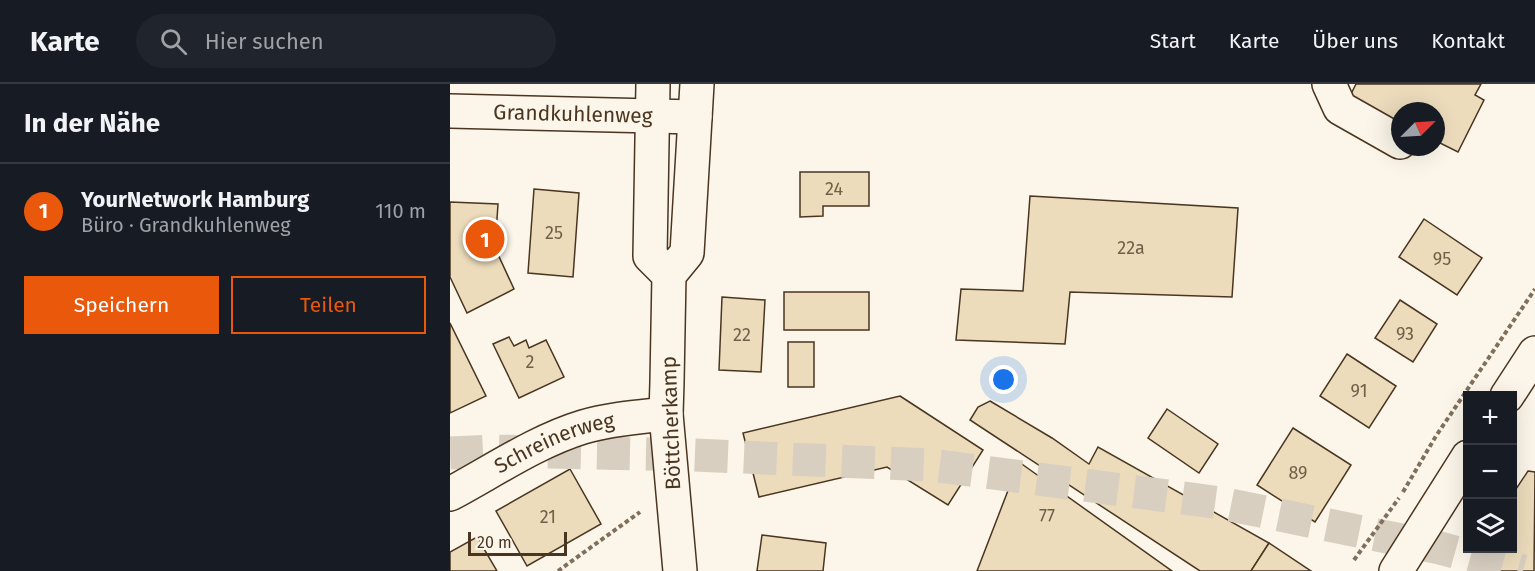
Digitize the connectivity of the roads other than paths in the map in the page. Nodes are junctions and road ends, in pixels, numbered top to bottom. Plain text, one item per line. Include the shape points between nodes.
1 (653, 84) edge
2 (697, 84) edge
3 (1329, 84) edge
4 (450, 111) edge
5 (652, 117) junction
6 (695, 117) junction
7 (1391, 137) edge
8 (669, 275) junction
9 (1535, 353) edge
10 (1535, 382) edge
11 (1510, 391) edge
12 (1517, 400) edge
13 (666, 414) junction
14 (1463, 463) edge
15 (450, 494) edge
16 (680, 571) edge
17 (1396, 571) edge

1 - 5 street
2 - 6 street
3 - 7 street via 1340,108
4 - 5 street, Grandkuhlenweg
5 - 6 street, Grandkuhlenweg
5 - 8 street via 650,256
6 - 8 street via 687,253
8 - 13 street, Böttcherkamp
9 - 11 street
10 - 12 street
13 - 15 street, Schreinerweg via 583,427
13 - 16 street, Böttcherkamp
14 - 17 street

